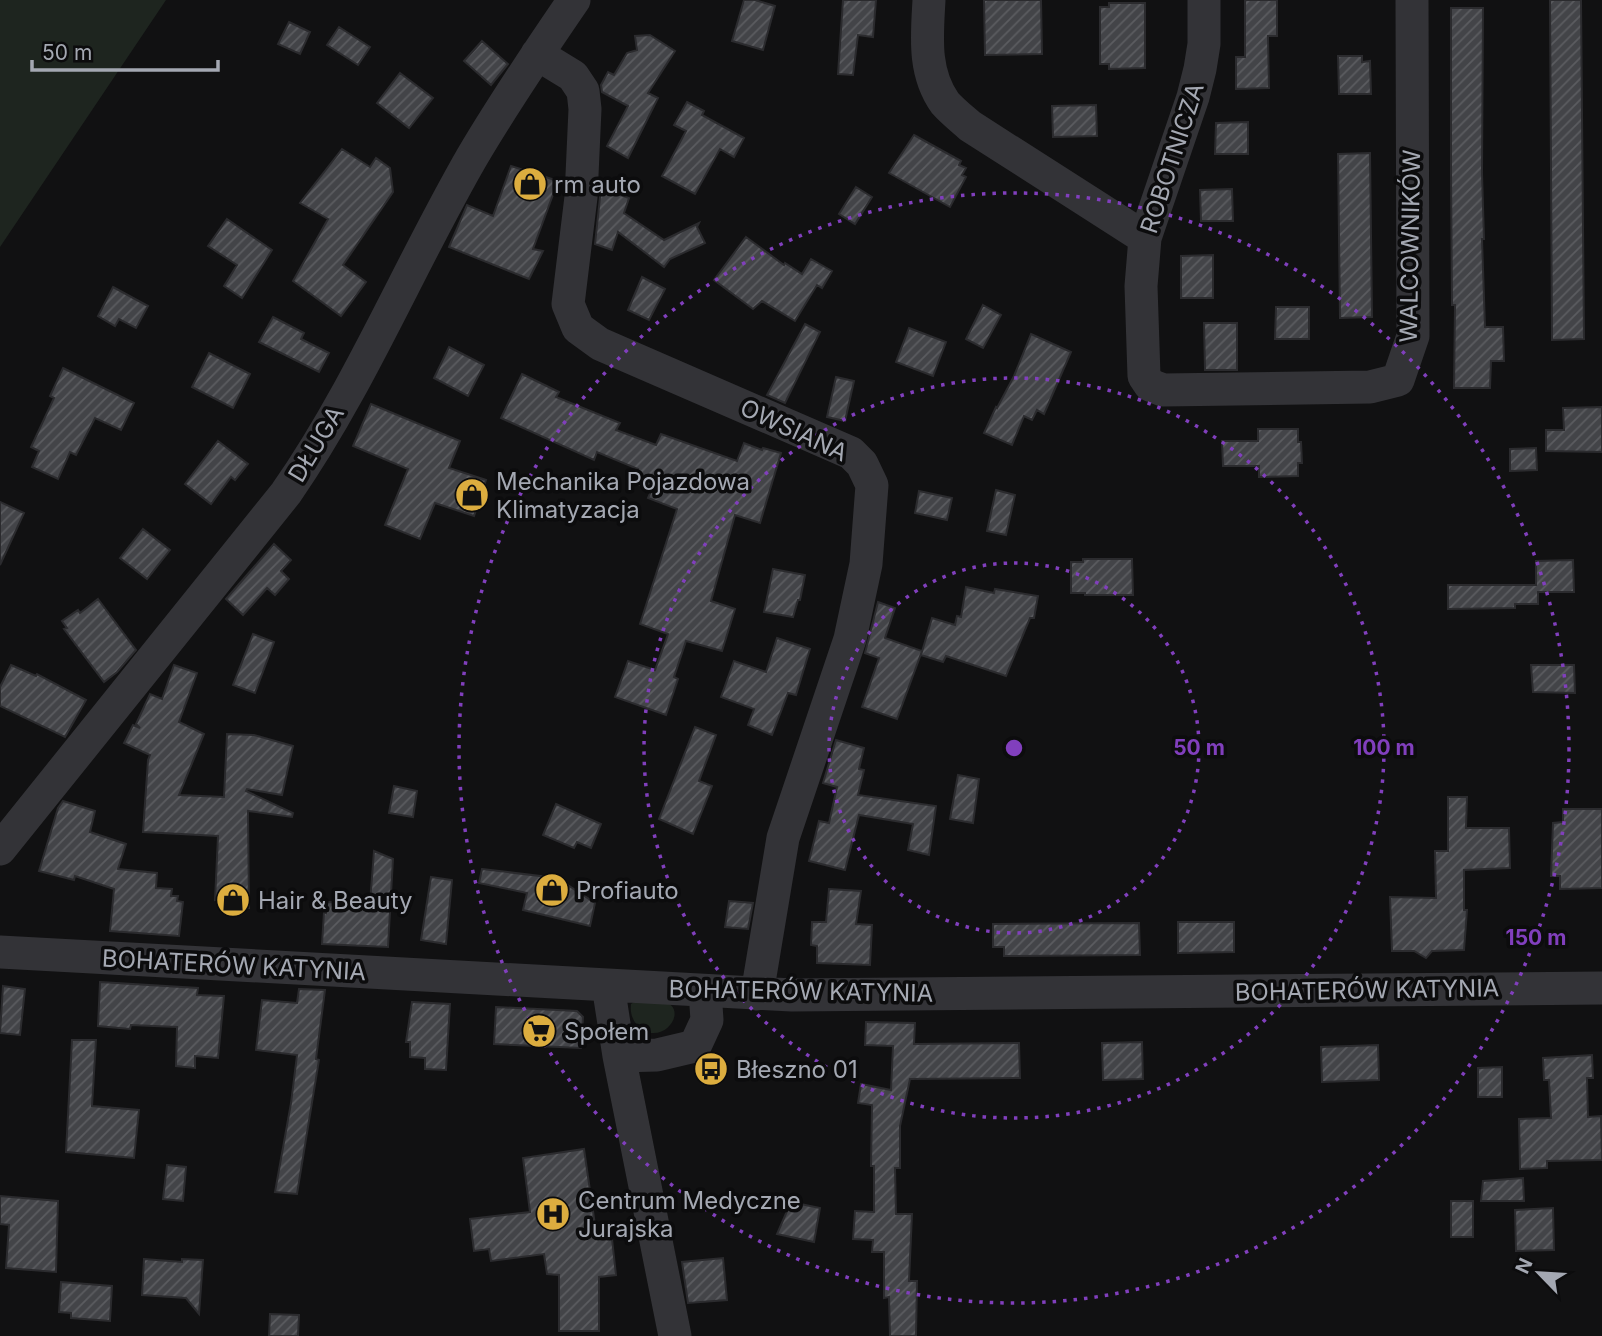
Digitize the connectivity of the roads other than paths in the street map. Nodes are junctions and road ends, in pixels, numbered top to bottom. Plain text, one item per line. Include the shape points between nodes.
1 (574, 0) edge
2 (929, 0) edge
3 (1204, 0) edge
4 (1412, 0) edge
5 (537, 54) junction
6 (1145, 238) junction
7 (1163, 390) joint
8 (0, 849) edge
9 (0, 952) edge
10 (608, 985) junction
11 (1602, 988) edge
12 (705, 991) junction
13 (757, 994) junction
14 (619, 1056) junction
15 (675, 1336) edge

1 - 5 street, DŁUGA
2 - 6 street via 928,61 946,103 970,126
3 - 6 street, ROBOTNICZA via 1200,69
4 - 7 street, WALCOWNIKÓW via 1413,336 1398,380 1370,387
5 - 8 street, DŁUGA via 472,158 301,471
5 - 13 street, OWSIANA via 573,76 583,91 581,197 568,304 578,328 600,344 851,453 872,485 866,564 850,639 783,838
6 - 7 street, ROBOTNICZA via 1143,376
9 - 10 street, BOHATERÓW KATYNIA
10 - 12 street, BOHATERÓW KATYNIA
10 - 14 street
11 - 13 street, BOHATERÓW KATYNIA
12 - 13 street, BOHATERÓW KATYNIA
12 - 14 street via 707,1020 695,1046 657,1055
14 - 15 street

